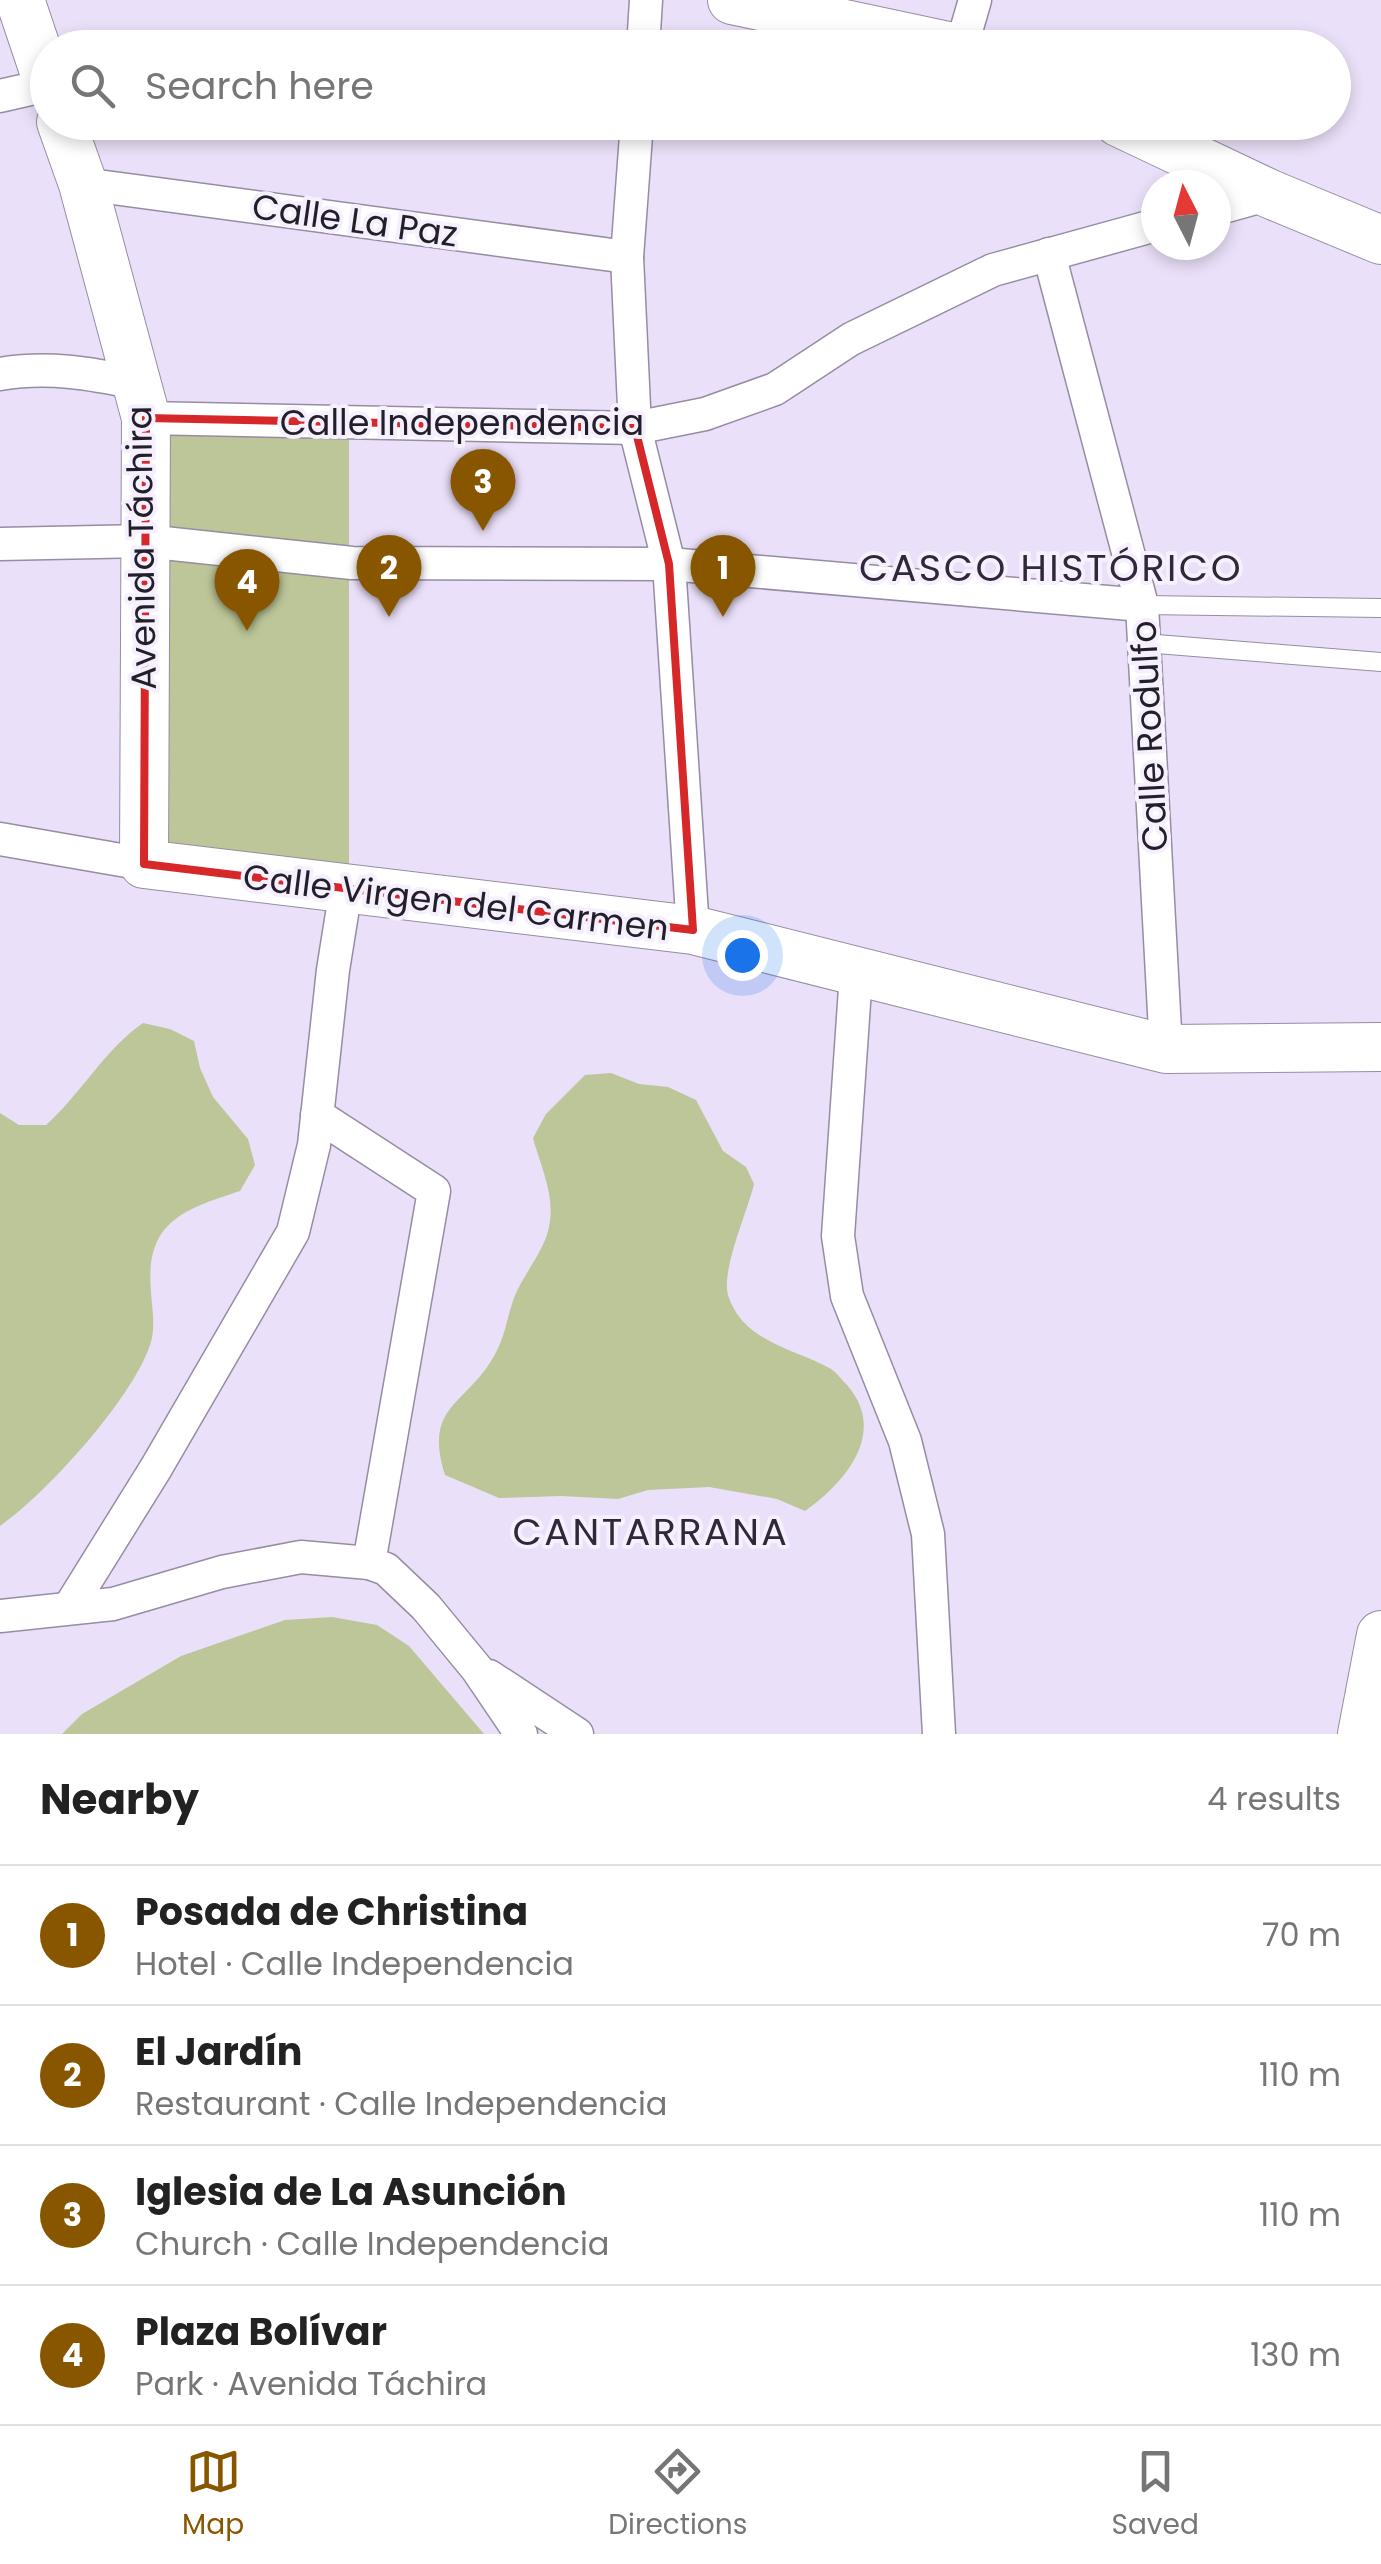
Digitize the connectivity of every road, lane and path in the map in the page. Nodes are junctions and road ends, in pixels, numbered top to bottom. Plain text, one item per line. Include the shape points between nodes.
1 (20, 0) edge
2 (646, 0) edge
3 (732, 0) edge
4 (974, 0) edge
5 (30, 30) edge
6 (644, 30) edge
7 (874, 30) edge
8 (965, 30) edge
9 (30, 88) edge
10 (0, 96) edge
11 (68, 140) edge
12 (636, 140) edge
13 (1156, 140) edge
14 (83, 184) junction
15 (1270, 194) junction
16 (1231, 205) edge
17 (1141, 230) edge
18 (1381, 240) edge
19 (1048, 254) junction
20 (627, 257) junction
21 (0, 374) edge
22 (141, 400) junction
23 (635, 428) junction
24 (145, 541) junction
25 (0, 544) edge
26 (669, 564) junction
27 (1142, 605) junction
28 (1381, 608) edge
29 (1144, 643) junction
30 (1381, 662) edge
31 (0, 838) edge
32 (144, 864) junction
33 (346, 889) junction
34 (693, 930) junction
35 (856, 974) junction
36 (1381, 1047) edge
37 (1166, 1049) junction
38 (317, 1115) junction
39 (369, 1563) junction
40 (69, 1608) junction
41 (0, 1616) edge
42 (1381, 1635) edge
43 (477, 1668) junction
44 (521, 1734) edge
45 (577, 1734) edge
46 (939, 1734) edge
47 (1362, 1734) edge

1 - 5 street
2 - 6 street
3 - 7 street
4 - 8 street
9 - 10 street
11 - 14 street, Avenida Táchira
12 - 20 street
13 - 15 street
14 - 20 street, Calle La Paz
14 - 22 street, Avenida Táchira
15 - 16 street
15 - 18 street
17 - 19 street, Calle Independencia
19 - 23 street, Calle Independencia via 993,270 850,339 775,389 705,414
19 - 27 street, Calle Rodulfo
20 - 23 street
21 - 22 street, Calle Independencia via 81,371
22 - 23 street, Calle Independencia
22 - 24 street, Avenida Táchira
23 - 26 street
24 - 25 street
24 - 26 street via 352,563
24 - 32 street, Avenida Táchira
26 - 27 street
26 - 34 street
27 - 28 lane
27 - 29 street, Calle Rodulfo
29 - 30 lane
29 - 37 street, Calle Rodulfo
31 - 32 street, Calle Virgen del Carmen
32 - 33 street, Calle Virgen del Carmen
33 - 34 street, Calle Virgen del Carmen
33 - 38 street
34 - 35 street, Calle Virgen del Carmen
35 - 37 street, Calle Virgen del Carmen
35 - 46 street via 838,1236 847,1296 905,1441 928,1534
36 - 37 street, Calle Virgen del Carmen
38 - 39 street via 434,1191
38 - 40 street via 293,1232
39 - 40 street via 300,1557 113,1604
39 - 43 street via 426,1607
40 - 41 street
42 - 47 street
43 - 44 street
43 - 45 street

